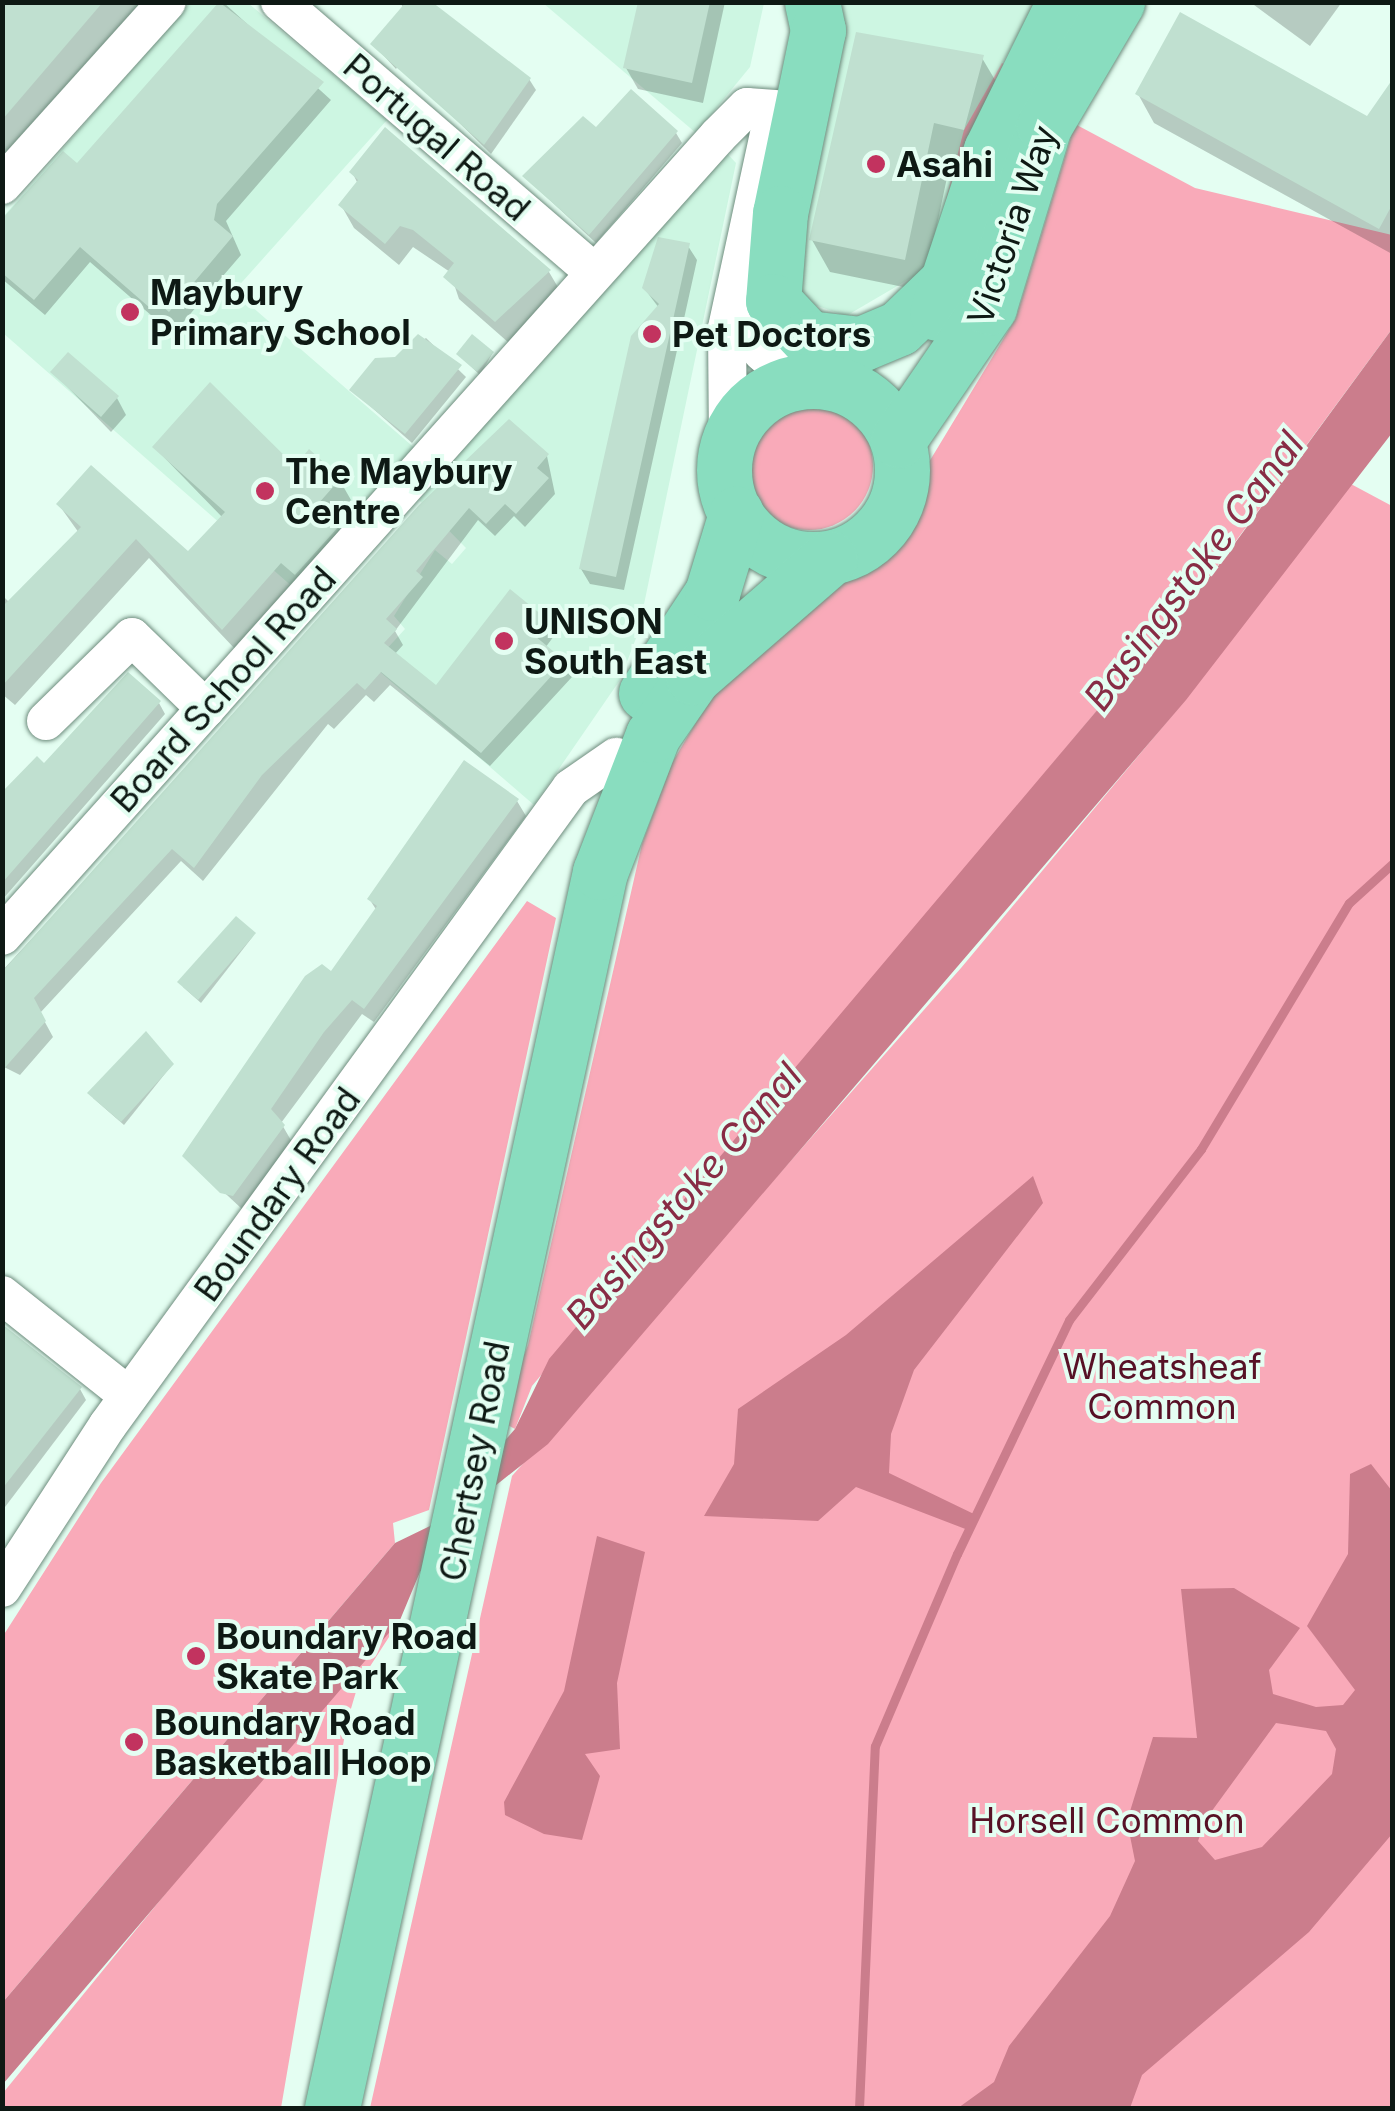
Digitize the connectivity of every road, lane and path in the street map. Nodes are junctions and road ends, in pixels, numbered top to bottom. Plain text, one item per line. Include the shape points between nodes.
1 (167, 2) edge
2 (280, 2) edge
3 (798, 2) edge
4 (812, 2) edge
5 (1064, 2) edge
6 (1116, 2) edge
7 (775, 109) junction
8 (2, 185) edge
9 (594, 272) junction
10 (948, 280) junction
11 (738, 294) junction
12 (821, 385) junction
13 (898, 440) junction
14 (728, 442) junction
15 (736, 514) junction
16 (830, 558) junction
17 (206, 708) junction
18 (46, 720) dead end
19 (602, 789) junction
20 (2, 936) edge
21 (2, 1295) edge
22 (128, 1396) junction
23 (2, 1588) edge
24 (332, 2108) edge

1 - 8 street
2 - 9 street, Portugal Road
3 - 7 street
4 - 10 main road via 818,30 778,228 773,301 808,338 862,344 899,328
5 - 10 main road, Victoria Way via 991,150
6 - 13 main road, Victoria Way via 1044,126 989,307
7 - 9 street, Board School Road via 747,107
7 - 11 street
9 - 17 street, Board School Road
10 - 12 main road, Victoria Way via 915,345
11 - 12 street via 762,352
11 - 14 street via 726,342
12 - 13 main road via 870,400
12 - 14 main road via 753,404
13 - 16 main road via 903,466 891,515 854,550
14 - 15 main road via 724,472
15 - 16 main road via 780,553
15 - 19 main road, Chertsey Road via 712,594
16 - 19 main road, Chertsey Road via 694,677
17 - 18 street via 132,637
17 - 20 street, Board School Road
19 - 22 street, Boundary Road
19 - 24 main road, Chertsey Road via 600,872
21 - 22 street
22 - 23 street, Boundary Road

